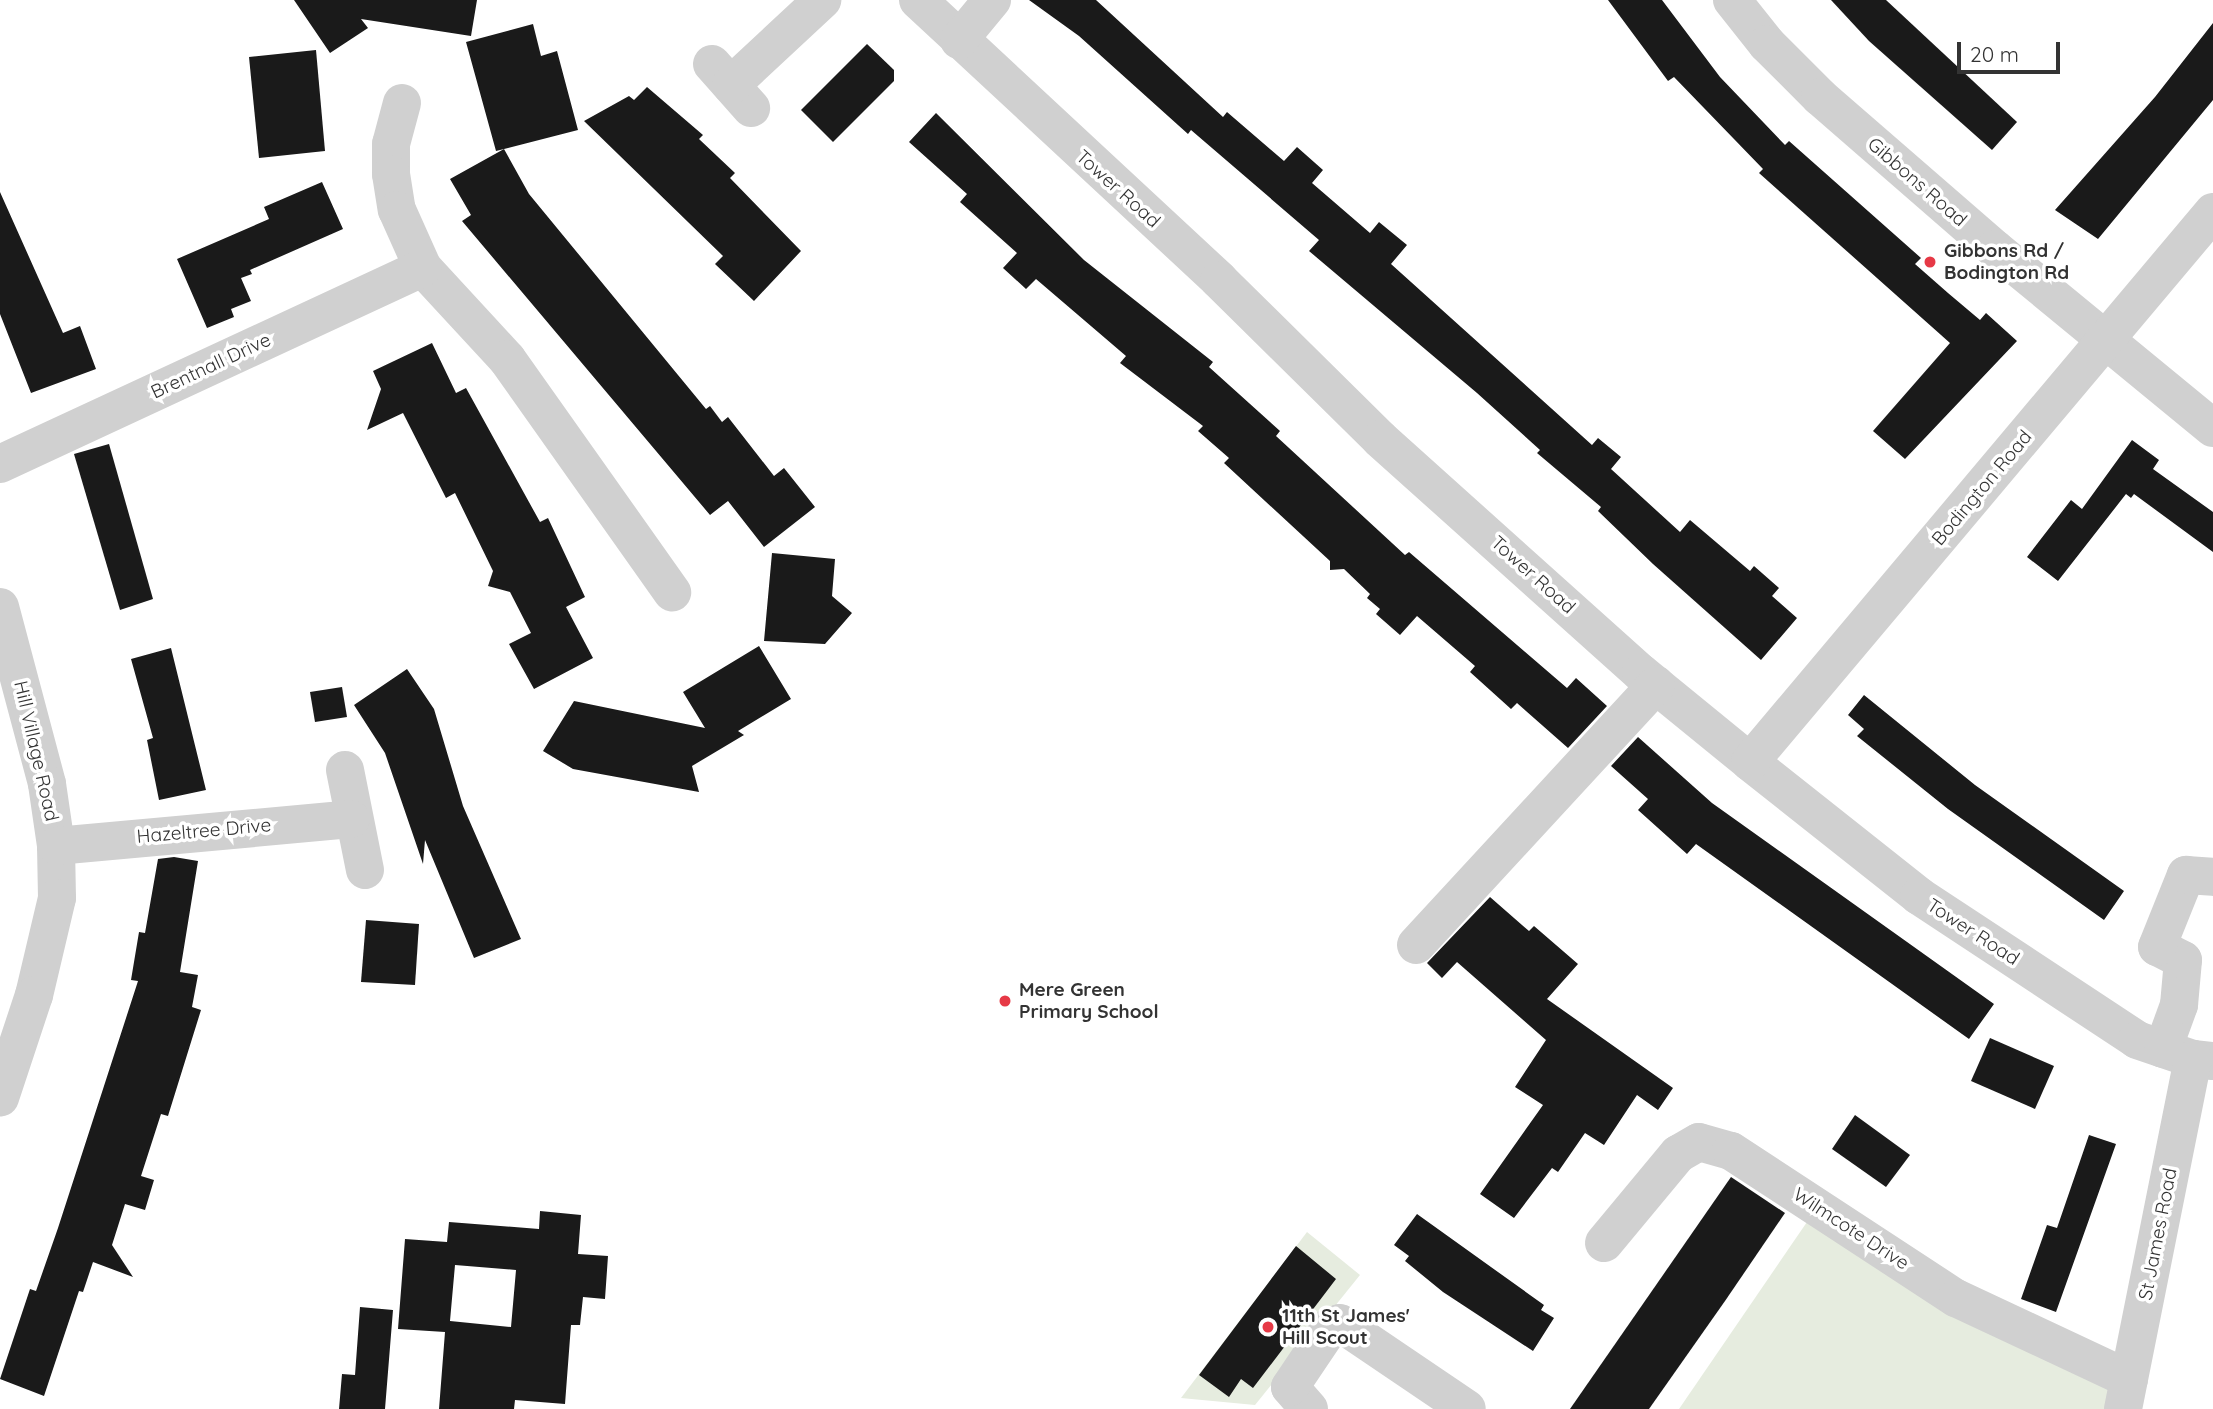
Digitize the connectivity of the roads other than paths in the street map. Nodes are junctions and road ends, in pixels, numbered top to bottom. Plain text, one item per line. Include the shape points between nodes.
1 (822, 0) edge
2 (918, 0) edge
3 (992, 0) edge
4 (1732, 0) edge
5 (959, 40) junction
6 (732, 86) dead end
7 (402, 103) dead end
8 (2213, 212) edge
9 (423, 268) junction
10 (2106, 341) junction
11 (2213, 428) edge
12 (0, 464) edge
13 (672, 592) dead end
14 (0, 607) edge
15 (1656, 685) junction
16 (1750, 762) junction
17 (345, 770) dead end
18 (351, 819) junction
19 (57, 846) junction
20 (365, 870) dead end
21 (2213, 877) edge
22 (1416, 945) dead end
23 (2190, 1056) edge
24 (0, 1098) edge
25 (1604, 1243) dead end
26 (2126, 1394) edge
27 (1310, 1409) edge
28 (1467, 1409) edge

1 - 6 street
2 - 5 street, Tower Road
3 - 5 street
4 - 10 street, Gibbons Road via 1767,44 1820,97
5 - 15 street, Tower Road via 1219,280 1380,439
7 - 9 street via 391,144 391,174 397,210
8 - 10 street, Bodington Road
9 - 12 street, Brentnall Drive
9 - 13 street via 507,359
10 - 11 street, Gibbons Road
10 - 16 street, Bodington Road
14 - 19 street, Hill Village Road via 47,784
15 - 16 street, Tower Road
15 - 22 street
16 - 23 street, Tower Road via 1919,896 2137,1040
17 - 18 street
18 - 19 street, Hazeltree Drive
18 - 20 street
19 - 24 street, Hill Village Road via 57,898 50,938
21 - 23 street, St James Road via 2186,875 2157,947 2183,960 2179,1005
23 - 26 street, St James Road
25 - 26 street, Wilmcote Drive via 1678,1154 1699,1142 1731,1151 1956,1298
27 - 28 street via 1290,1387 1331,1326 1340,1323

